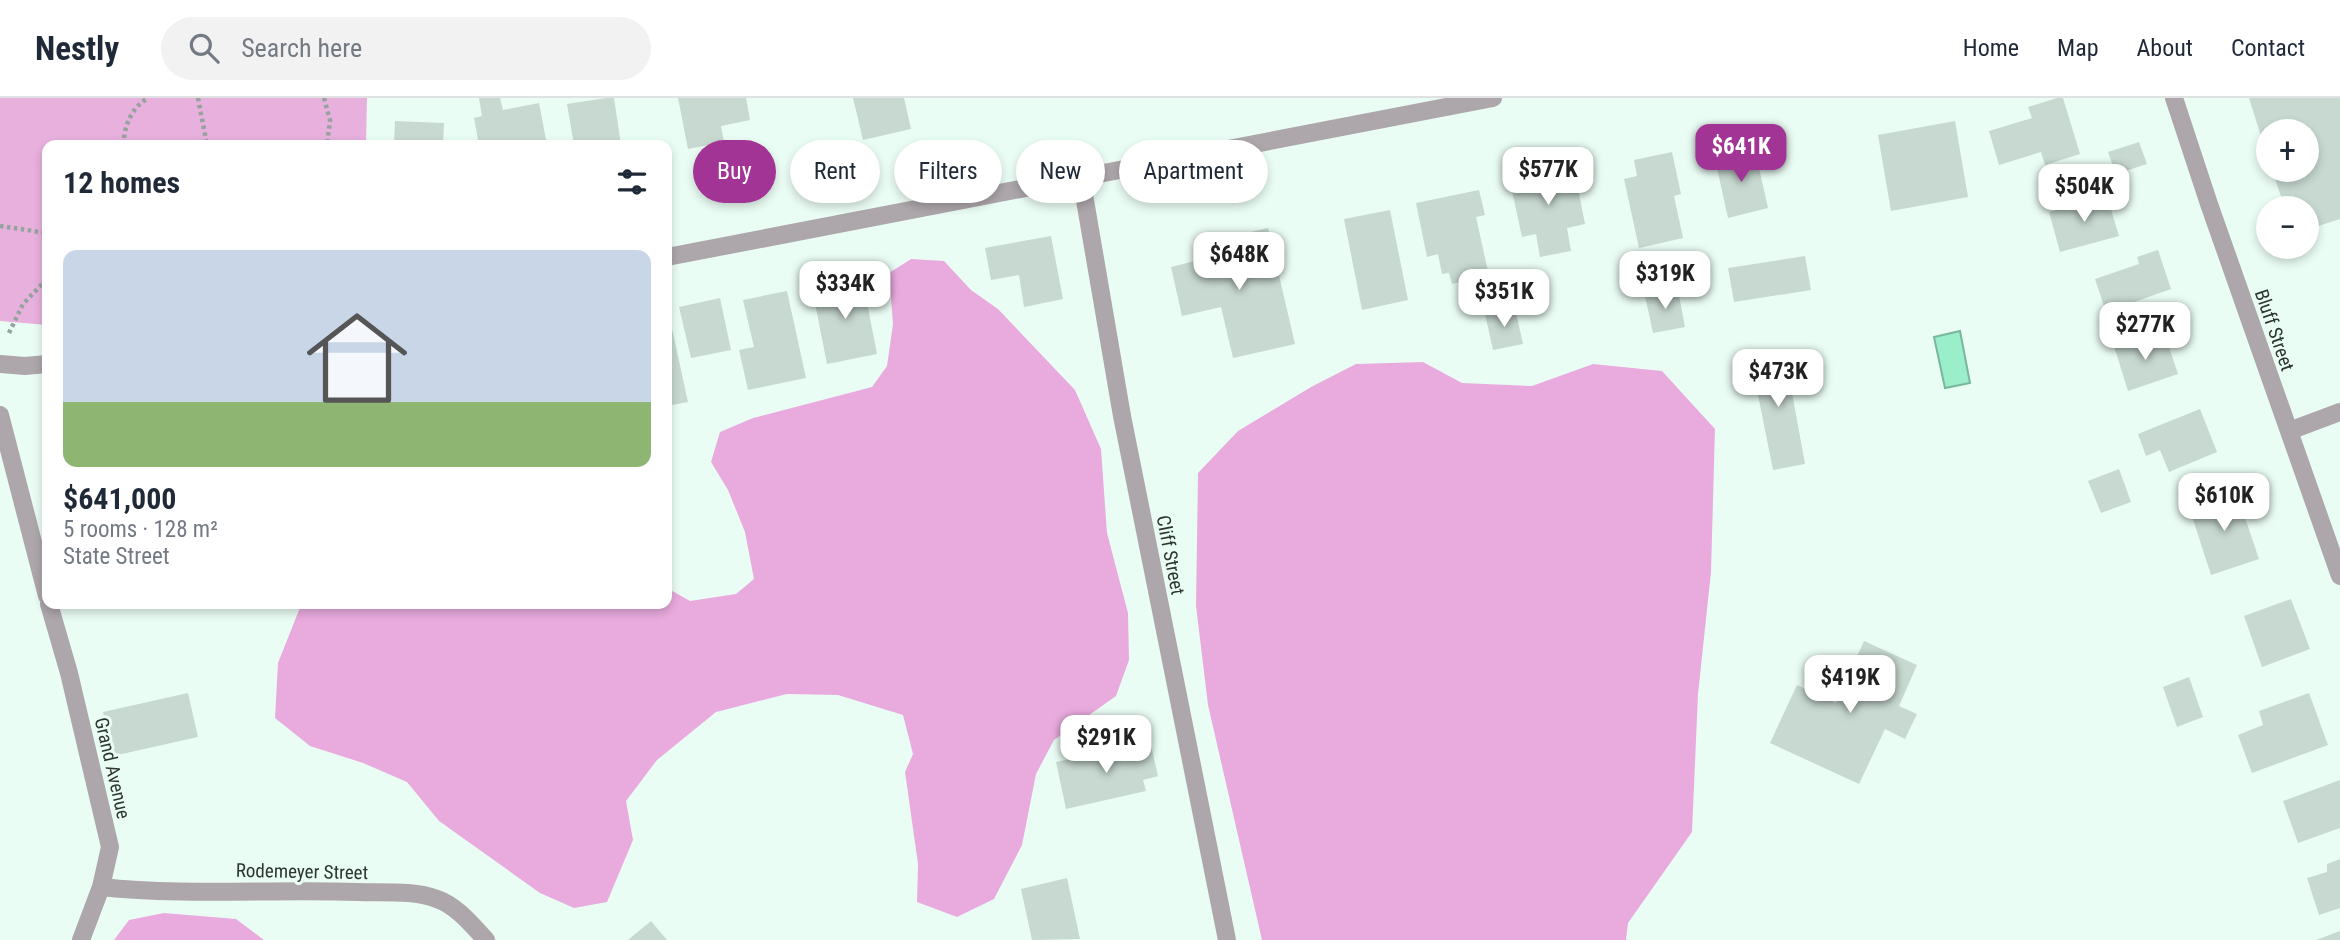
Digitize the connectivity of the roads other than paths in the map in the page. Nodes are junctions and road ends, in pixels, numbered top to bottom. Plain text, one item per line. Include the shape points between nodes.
1 (1493, 98) edge
2 (2174, 98) edge
3 (1105, 172) edge
4 (1016, 190) edge
5 (1085, 203) edge
6 (672, 256) edge
7 (0, 364) edge
8 (42, 364) edge
9 (2340, 412) edge
10 (0, 415) edge
11 (2289, 431) junction
12 (2340, 576) edge
13 (42, 577) edge
14 (51, 609) edge
15 (101, 887) junction
16 (81, 940) edge
17 (486, 940) edge
18 (1227, 940) edge

1 - 3 street
2 - 11 street, Bluff Street
4 - 6 street
5 - 18 street, Cliff Street via 1122,416
7 - 8 street
9 - 11 street
10 - 13 street
11 - 12 street, Bluff Street
14 - 15 street, Grand Avenue via 110,847
15 - 16 street, Grand Avenue
15 - 17 street, Rodemeyer Street via 146,892 421,895 455,909

